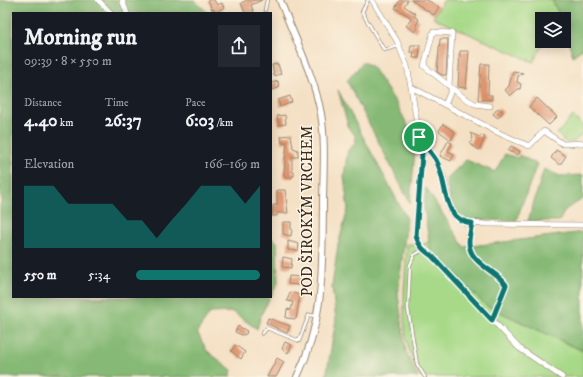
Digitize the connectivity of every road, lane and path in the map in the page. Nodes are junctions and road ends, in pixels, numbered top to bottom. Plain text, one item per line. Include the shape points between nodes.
1 (98, 0) edge
2 (122, 0) edge
3 (267, 0) edge
4 (280, 0) edge
5 (368, 0) edge
6 (372, 0) edge
7 (265, 10) dead end
8 (110, 12) edge
9 (127, 12) edge
10 (399, 46) junction
11 (411, 87) junction
12 (450, 87) junction
13 (445, 105) junction
14 (490, 106) dead end
15 (419, 137) junction
16 (583, 143) edge
17 (472, 223) junction
18 (583, 225) edge
19 (423, 250) junction
20 (318, 316) junction
21 (492, 320) junction
22 (262, 334) dead end
23 (297, 377) edge
24 (425, 377) edge
25 (562, 377) edge

1 - 8 street
2 - 9 street
3 - 7 lane
4 - 20 street, POD ŠIROKÝM VRCHEM via 313,85 324,142 321,295
5 - 10 lane via 362,12 384,50
6 - 10 street
10 - 11 street via 407,66
11 - 13 street
11 - 15 street
12 - 12 street via 424,66 433,32 452,33
12 - 13 street
12 - 14 street via 475,104
13 - 16 street via 529,146 544,131 563,144
15 - 17 street via 436,160 444,179 450,210 457,218
15 - 19 street via 422,154 416,236
17 - 18 street
17 - 21 lane via 470,250 484,267 506,285
19 - 21 street via 432,256
19 - 24 lane via 414,255 410,265 408,296 417,364
20 - 22 lane via 309,315 299,341 267,328
20 - 23 street, POD ŠIROKÝM VRCHEM via 309,350
21 - 25 street via 519,348

